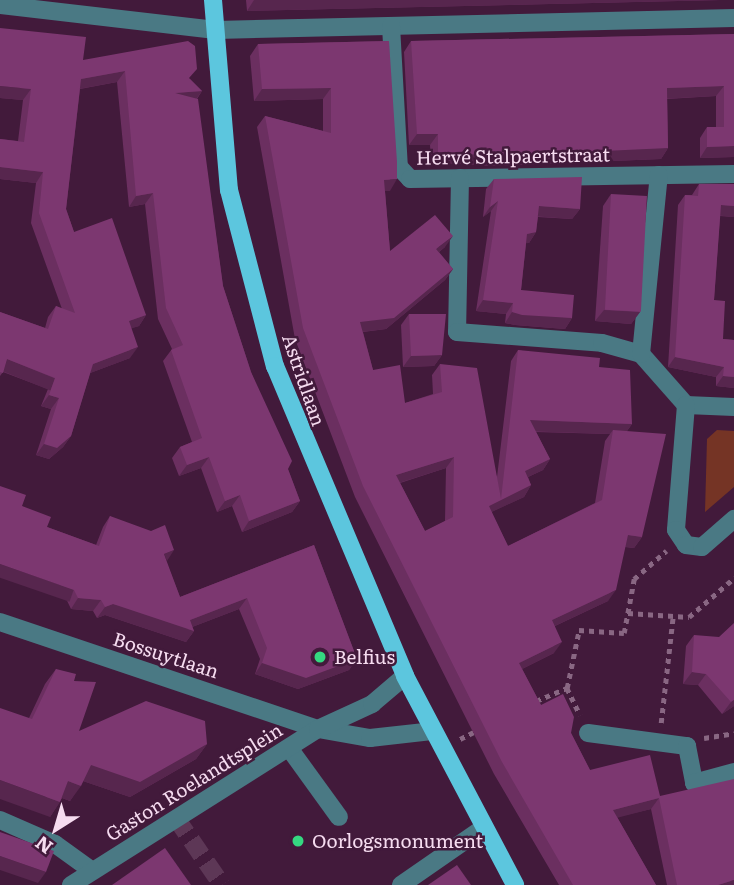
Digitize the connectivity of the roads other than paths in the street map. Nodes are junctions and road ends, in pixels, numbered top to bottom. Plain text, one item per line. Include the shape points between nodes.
1 (213, 0) edge
2 (0, 5) edge
3 (734, 18) edge
4 (391, 26) junction
5 (216, 30) junction
6 (734, 174) edge
7 (659, 175) junction
8 (460, 178) junction
9 (641, 354) junction
10 (686, 405) junction
11 (734, 407) edge
12 (734, 519) edge
13 (0, 622) edge
14 (405, 676) junction
15 (318, 729) junction
16 (432, 731) junction
17 (589, 733) road end
18 (289, 748) junction
19 (734, 772) edge
20 (339, 817) dead end
21 (0, 820) edge
22 (482, 829) junction
23 (92, 870) junction
24 (403, 884) edge
25 (71, 885) edge
26 (515, 885) edge

1 - 5 main road, Astridlaan
2 - 5 street
3 - 4 street
4 - 5 street
4 - 8 street, Hervé Stalpaertstraat via 400,172 410,179
5 - 14 main road, Astridlaan via 229,190 247,275 307,452
6 - 7 street, Hervé Stalpaertstraat
7 - 8 street, Hervé Stalpaertstraat
7 - 9 street
8 - 9 street via 457,332 602,344
9 - 10 street
10 - 11 street
10 - 12 street via 680,540 702,547
13 - 15 street, Bossuytlaan
14 - 15 street via 372,704
14 - 16 main road, Astridlaan
15 - 16 street, Bossuytlaan via 370,738
15 - 18 street, Gaston Roelandtsplein
16 - 22 main road, Astridlaan
17 - 19 street via 687,746 694,783
18 - 20 street
18 - 23 street, Gaston Roelandtsplein
21 - 23 street via 55,844
22 - 24 street
22 - 26 main road, Astridlaan
23 - 25 street, Gaston Roelandtsplein

